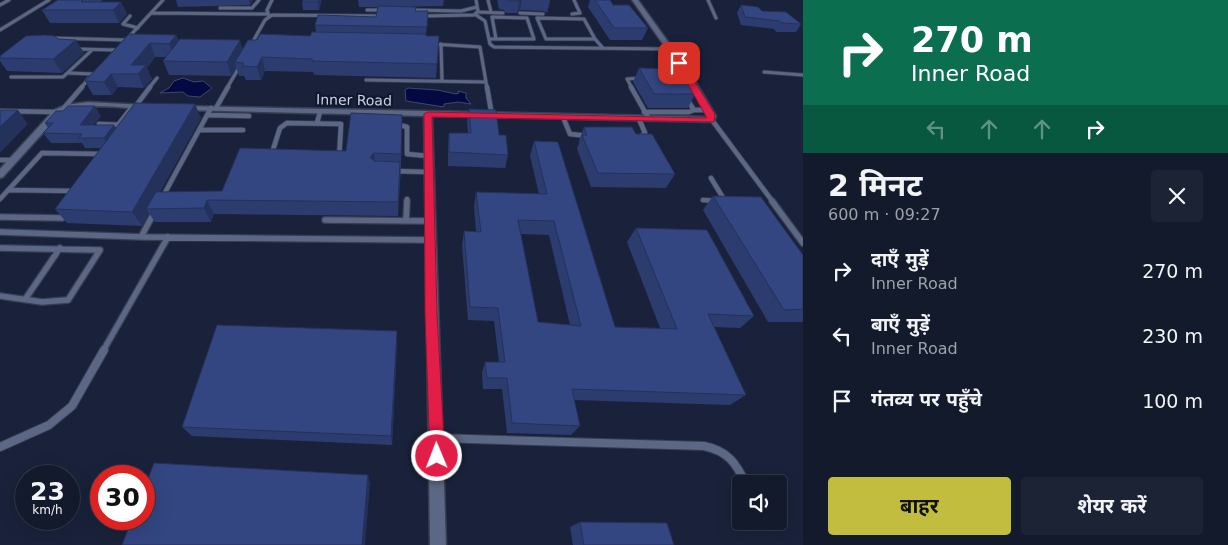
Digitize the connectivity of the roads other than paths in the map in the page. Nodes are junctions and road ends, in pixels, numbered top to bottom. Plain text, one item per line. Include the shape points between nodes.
1 (9, 0) edge
2 (49, 0) edge
3 (163, 0) edge
4 (258, 0) edge
5 (272, 0) edge
6 (476, 0) edge
7 (488, 0) edge
8 (574, 0) edge
9 (635, 0) edge
10 (708, 0) edge
11 (0, 5) edge
12 (254, 7) junction
13 (477, 7) junction
14 (220, 8) dead end
15 (268, 8) junction
16 (367, 10) dead end
17 (386, 10) edge
18 (405, 10) edge
19 (491, 12) junction
20 (151, 13) junction
21 (477, 13) junction
22 (268, 15) junction
23 (130, 16) dead end
24 (387, 16) edge
25 (415, 16) edge
26 (716, 18) dead end
27 (486, 23) junction
28 (492, 23) junction
29 (138, 28) junction
30 (0, 30) edge
31 (44, 38) edge
32 (84, 39) junction
33 (586, 39) junction
34 (595, 39) junction
35 (126, 40) junction
36 (489, 40) junction
37 (496, 40) junction
38 (528, 40) junction
39 (72, 44) edge
40 (431, 44) edge
41 (441, 44) junction
42 (530, 47) junction
43 (590, 48) junction
44 (602, 48) junction
45 (66, 49) edge
46 (670, 49) junction
47 (92, 50) junction
48 (116, 50) junction
49 (246, 54) edge
50 (110, 56) edge
51 (242, 63) edge
52 (99, 68) edge
53 (764, 72) dead end
54 (22, 73) dead end
55 (68, 74) junction
56 (93, 74) junction
57 (803, 75) edge
58 (11, 77) dead end
59 (157, 78) dead end
60 (647, 78) edge
61 (366, 80) dead end
62 (442, 80) junction
63 (486, 82) junction
64 (683, 94) edge
65 (133, 107) junction
66 (157, 107) edge
67 (175, 108) edge
68 (60, 110) junction
69 (211, 110) junction
70 (694, 110) junction
71 (709, 110) junction
72 (0, 111) edge
73 (320, 112) junction
74 (428, 114) junction
75 (249, 116) dead end
76 (492, 116) junction
77 (646, 116) junction
78 (563, 117) junction
79 (639, 119) junction
80 (712, 120) junction
81 (317, 123) junction
82 (99, 124) edge
83 (393, 124) edge
84 (118, 125) junction
85 (131, 126) edge
86 (199, 130) junction
87 (243, 130) dead end
88 (598, 136) edge
89 (636, 137) edge
90 (428, 156) junction
91 (0, 160) edge
92 (14, 160) junction
93 (106, 162) edge
94 (383, 171) edge
95 (428, 172) junction
96 (0, 176) edge
97 (711, 178) dead end
98 (8, 190) junction
99 (85, 191) edge
100 (0, 199) edge
101 (407, 199) dead end
102 (703, 200) dead end
103 (725, 201) junction
104 (735, 201) edge
105 (764, 202) edge
106 (774, 203) junction
107 (74, 207) edge
108 (0, 217) edge
109 (325, 220) dead end
110 (406, 221) junction
111 (429, 221) junction
112 (0, 232) edge
113 (140, 237) junction
114 (168, 237) junction
115 (429, 240) junction
116 (803, 243) edge
117 (0, 248) edge
118 (60, 248) junction
119 (0, 296) edge
120 (26, 298) junction
121 (437, 438) junction
122 (0, 447) edge
123 (742, 475) edge
124 (438, 545) edge

1 - 11 lane
2 - 30 lane
3 - 20 lane
4 - 12 lane
5 - 15 lane
6 - 13 lane
7 - 19 lane
8 - 19 lane via 580,14
9 - 46 street
10 - 26 lane
12 - 14 lane
12 - 15 lane
13 - 18 lane via 462,11
13 - 21 lane
15 - 22 lane
16 - 17 lane
19 - 21 lane
20 - 22 lane
20 - 29 lane
21 - 25 lane via 463,17
21 - 27 lane
22 - 24 lane
22 - 49 lane
23 - 29 lane via 123,24
27 - 28 lane
27 - 36 lane
28 - 37 lane
28 - 38 lane via 493,17 527,18 534,39
29 - 35 lane
31 - 32 lane
32 - 35 lane
32 - 39 lane
33 - 34 lane
33 - 34 lane via 546,39 537,18 584,18
33 - 43 lane
34 - 44 lane
35 - 48 lane
36 - 37 lane
36 - 42 lane via 494,47
37 - 38 lane
38 - 42 lane
40 - 41 lane
41 - 62 lane
41 - 63 lane via 481,48
42 - 43 lane
43 - 44 lane
44 - 46 lane
45 - 47 lane
46 - 71 street
47 - 48 lane
47 - 55 lane
48 - 50 lane
51 - 69 lane
52 - 56 lane
53 - 57 lane
54 - 55 lane
55 - 56 lane
55 - 58 lane via 58,78
56 - 68 lane
59 - 65 lane
60 - 77 lane via 626,80
61 - 62 lane
62 - 63 lane
63 - 76 lane
64 - 70 lane
65 - 66 street
65 - 68 street via 76,105
65 - 84 lane
67 - 69 street, Inner Road
68 - 72 lane
68 - 92 street
69 - 73 street, Inner Road
69 - 75 lane
69 - 86 lane
70 - 71 lane
70 - 77 lane
71 - 80 street
73 - 74 street, Inner Road via 355,116
73 - 81 lane
74 - 76 street, Inner Road
74 - 90 street
76 - 78 street, Inner Road
77 - 79 street, Inner Road
77 - 80 street, Inner Road
78 - 79 street, Inner Road
78 - 88 lane via 570,134
79 - 89 lane via 645,133
80 - 106 lane
81 - 81 lane via 283,124 271,158 337,161 343,126 340,123
82 - 84 lane
83 - 90 lane via 407,127 407,154
84 - 85 lane
86 - 87 lane
86 - 113 lane
90 - 95 street
91 - 92 lane
92 - 96 street
93 - 98 lane via 111,154 42,153
94 - 95 lane
95 - 111 street
97 - 103 lane
98 - 99 lane
98 - 100 lane
101 - 110 lane
102 - 103 lane
103 - 104 lane
105 - 106 lane
106 - 116 lane
107 - 108 lane via 62,218
109 - 110 lane
110 - 111 lane
111 - 115 street
112 - 113 lane
113 - 114 lane
114 - 115 lane
114 - 122 lane via 72,406 49,426
115 - 121 street
117 - 118 lane
118 - 120 lane
118 - 120 lane via 100,250 68,300 30,301
119 - 120 lane
121 - 123 lane via 704,446 729,456
121 - 124 street

